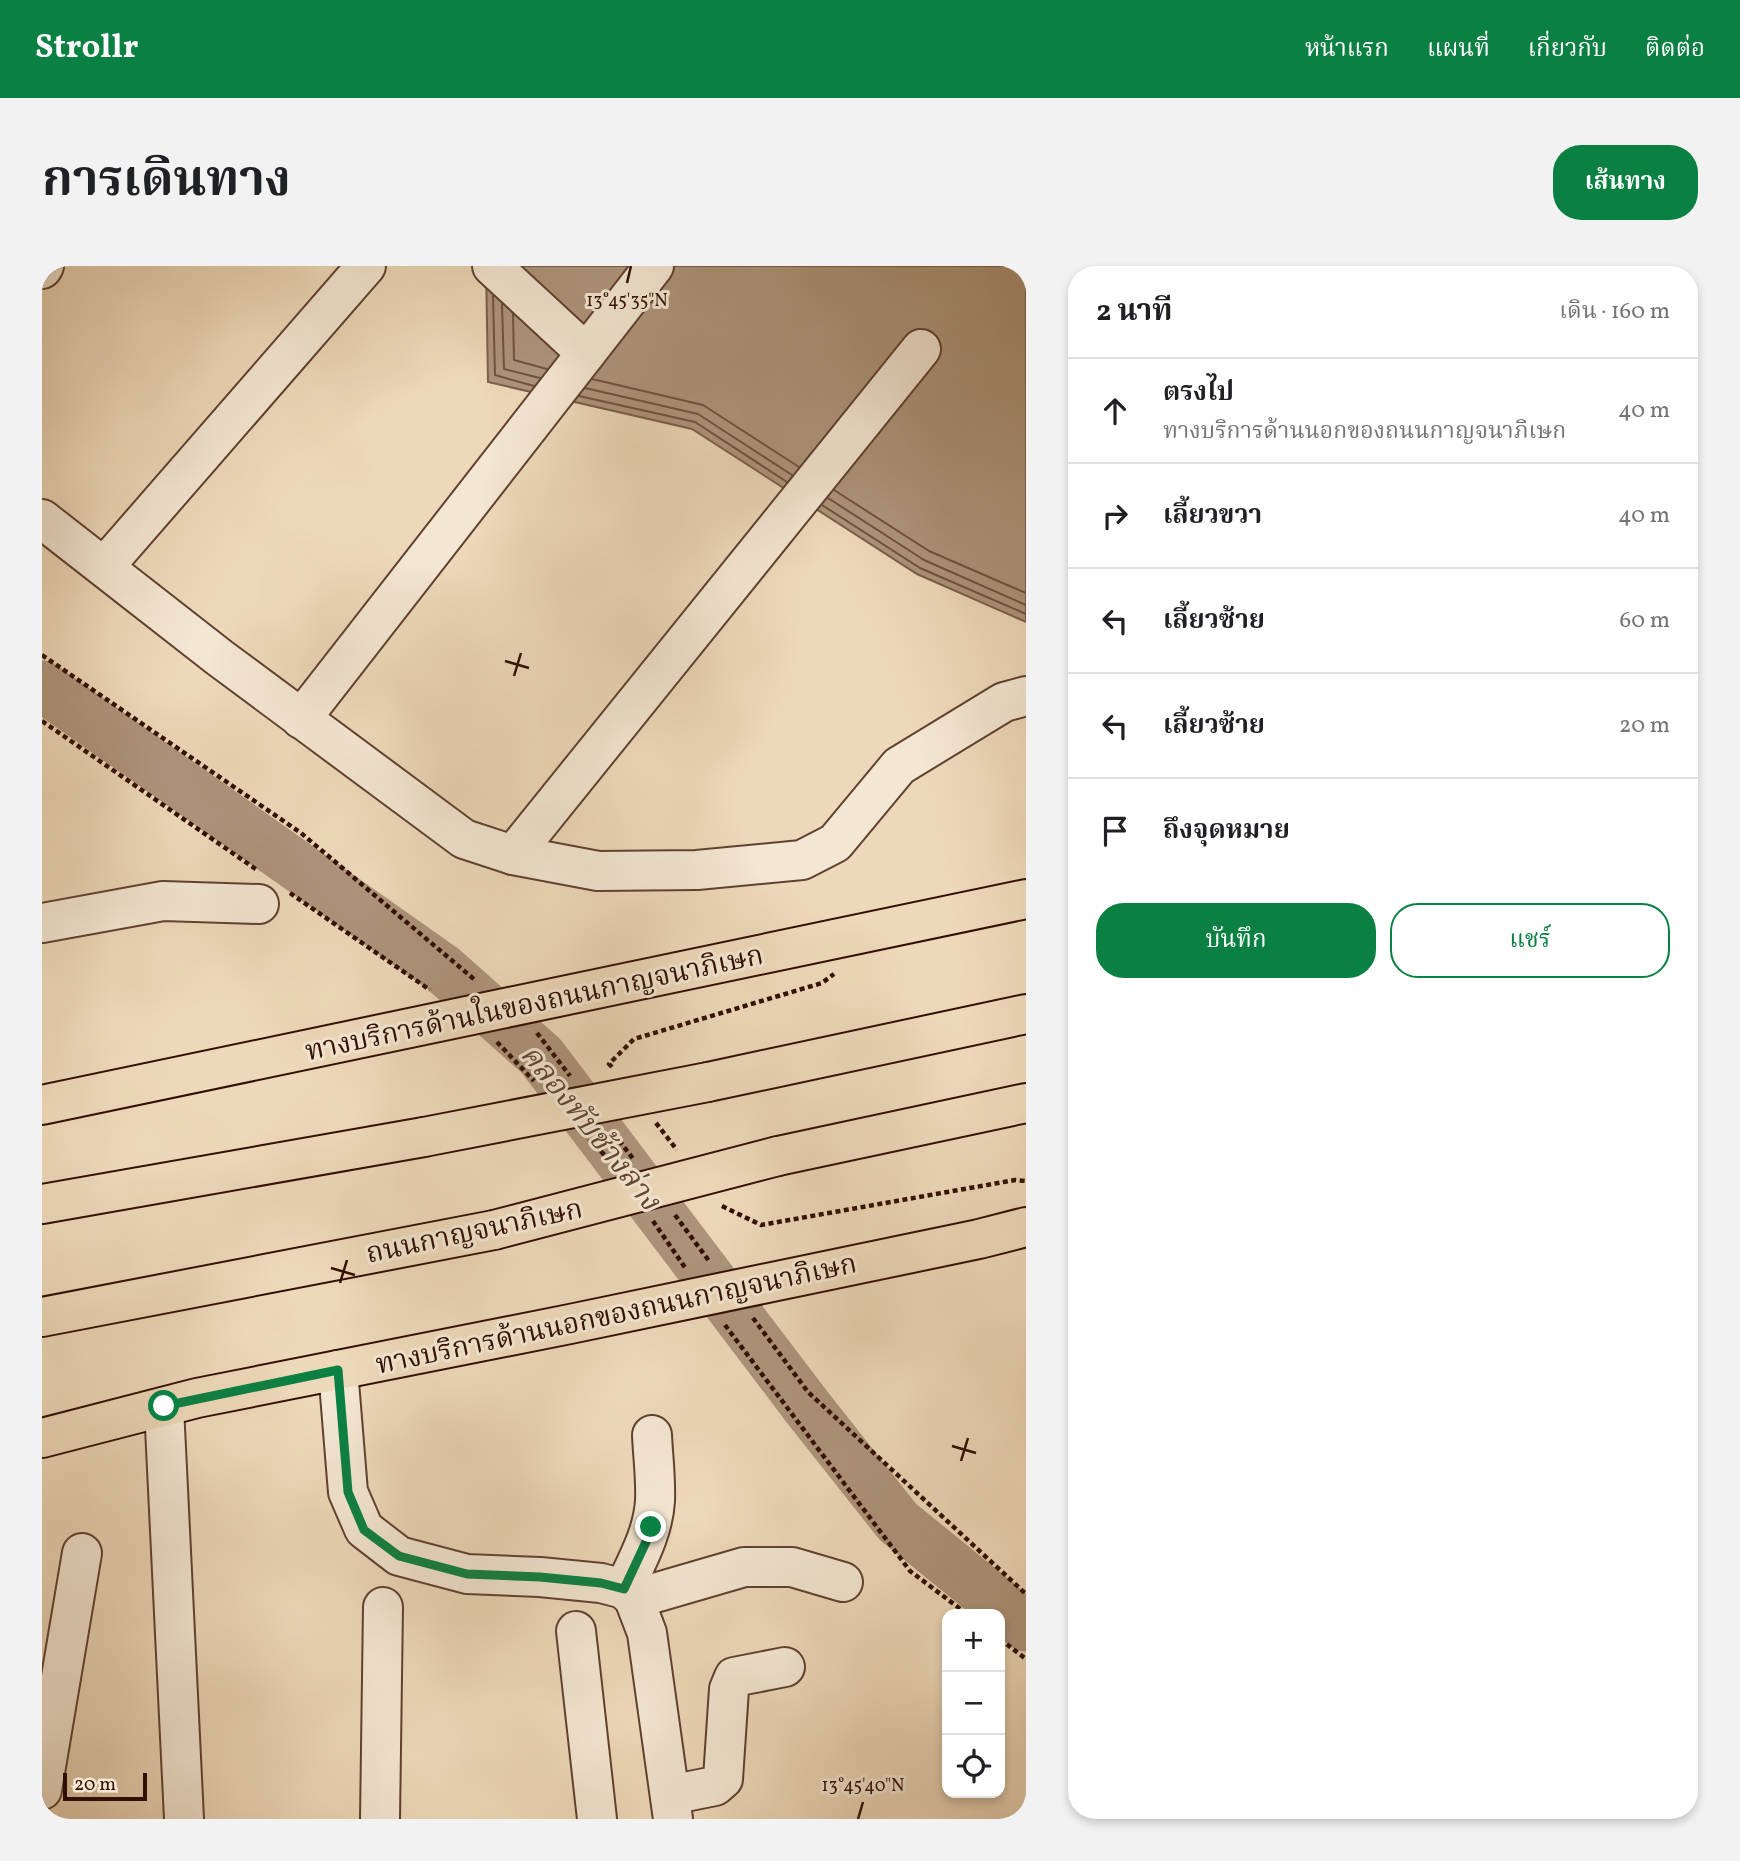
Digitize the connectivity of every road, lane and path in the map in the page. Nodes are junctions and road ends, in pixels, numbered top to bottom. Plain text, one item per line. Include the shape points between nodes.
1 (366, 266) edge
2 (492, 266) edge
3 (654, 266) edge
4 (921, 349) dead end
5 (586, 353) junction
6 (42, 519) edge
7 (104, 568) junction
8 (42, 655) edge
9 (1026, 696) edge
10 (301, 719) junction
11 (513, 855) junction
12 (1026, 898) edge
13 (259, 904) dead end
14 (42, 923) edge
15 (843, 968) dead end
16 (477, 982) dead end
17 (1026, 1014) edge
18 (529, 1027) dead end
19 (617, 1074) dead end
20 (573, 1080) dead end
21 (1026, 1103) edge
22 (42, 1105) edge
23 (649, 1114) dead end
24 (607, 1125) dead end
25 (681, 1155) dead end
26 (640, 1169) dead end
27 (1026, 1181) edge
28 (714, 1196) dead end
29 (42, 1204) edge
30 (674, 1214) dead end
31 (1026, 1227) edge
32 (716, 1269) dead end
33 (750, 1314) dead end
34 (42, 1317) edge
35 (338, 1370) junction
36 (164, 1406) junction
37 (652, 1435) dead end
38 (42, 1438) edge
39 (82, 1553) dead end
40 (843, 1582) dead end
41 (629, 1594) junction
42 (1026, 1594) edge
43 (383, 1607) dead end
44 (576, 1631) dead end
45 (1005, 1643) edge
46 (1026, 1659) edge
47 (785, 1667) dead end
48 (42, 1790) edge
49 (671, 1807) edge
50 (184, 1819) edge
51 (380, 1819) edge
52 (597, 1819) edge

1 - 7 street
2 - 5 street
3 - 5 street
4 - 11 street
5 - 10 street
6 - 7 street
7 - 10 street
8 - 16 path via 301,833
9 - 11 street via 1004,702 899,766 835,843 802,859 697,870 598,871
10 - 11 street via 464,839
12 - 22 main road, ทางบริการด้านในของถนนกาญจนาภิเษก
13 - 14 street via 163,901
15 - 19 path via 822,983 634,1039 609,1064
17 - 29 main road, bridge via 424,1137
18 - 20 path
21 - 34 main road, ถนนกาญจนาภิเษก, bridge via 778,1156 494,1230
23 - 25 path
24 - 26 path
27 - 28 path via 761,1225 722,1206
30 - 32 path
31 - 35 main road, ทางบริการด้านนอกของถนนกาญจนาภิเษก
33 - 42 path via 808,1392
35 - 36 main road, ทางบริการด้านนอกของถนนกาญจนาภิเษก
35 - 41 street via 348,1492 364,1530 399,1556 467,1574 601,1583
36 - 38 main road, ทางบริการด้านนอกของถนนกาญจนาภิเษก
36 - 50 street
37 - 41 street via 655,1501
39 - 48 street
40 - 41 street via 792,1567 744,1567
41 - 49 street via 647,1633
43 - 51 street
44 - 52 street
45 - 46 path
47 - 49 street via 734,1677 729,1689 723,1779

